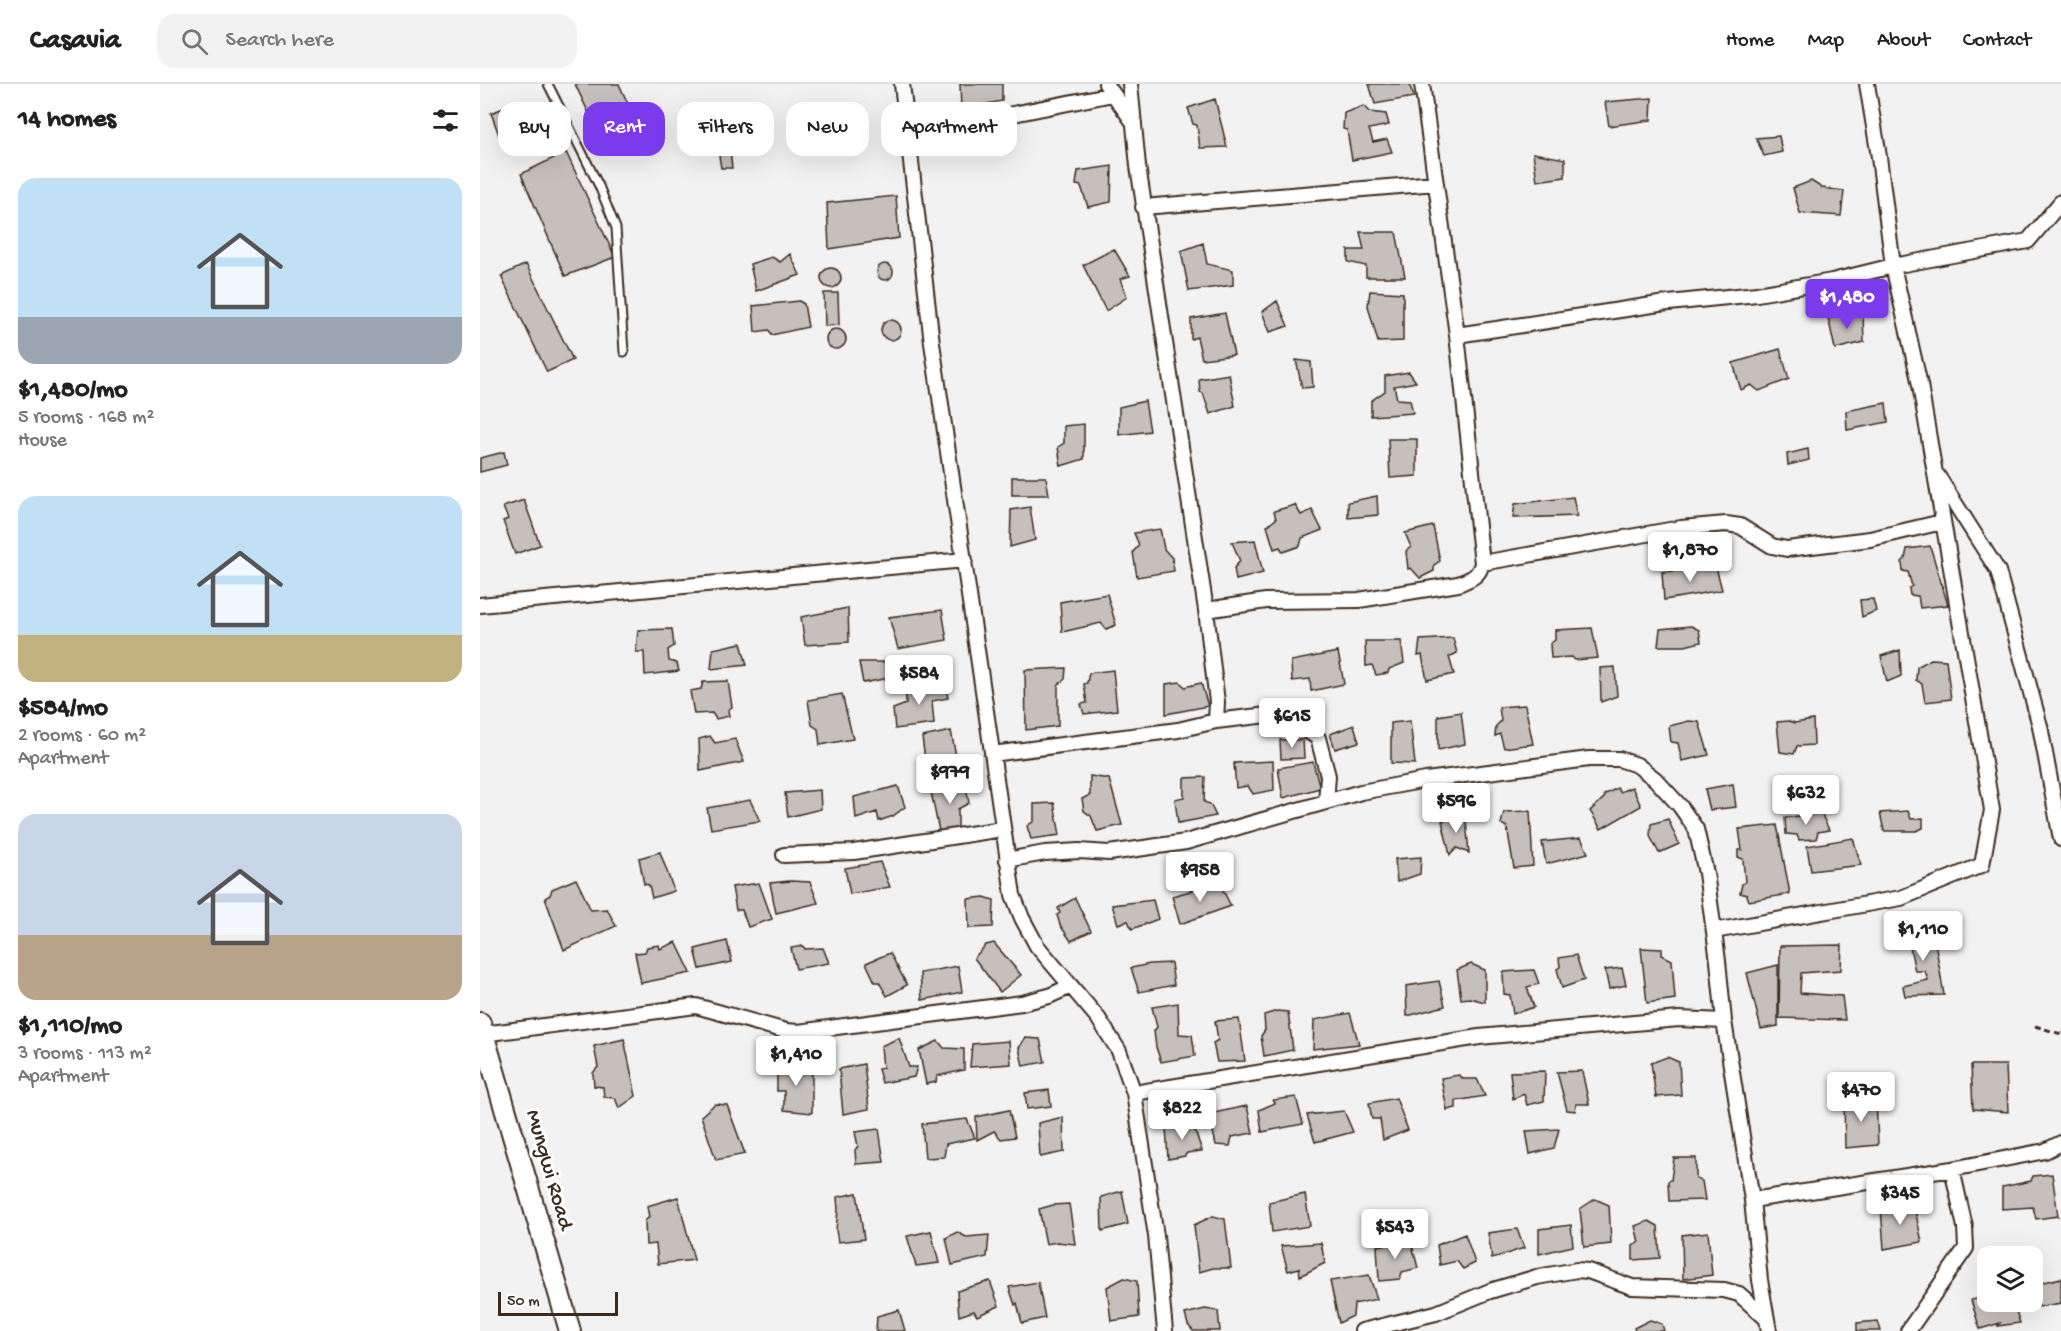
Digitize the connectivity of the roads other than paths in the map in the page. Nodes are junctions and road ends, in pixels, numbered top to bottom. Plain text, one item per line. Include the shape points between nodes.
1 (548, 84) edge
2 (902, 84) edge
3 (1130, 84) edge
4 (1422, 84) edge
5 (1867, 84) edge
6 (1109, 89) edge
7 (904, 102) edge
8 (1017, 110) edge
9 (1134, 123) junction
10 (910, 156) edge
11 (1436, 183) junction
12 (2061, 202) edge
13 (1143, 207) junction
14 (1893, 266) junction
15 (1457, 335) junction
16 (624, 351) dead end
17 (1934, 471) junction
18 (1942, 522) junction
19 (965, 560) junction
20 (1482, 563) junction
21 (480, 605) edge
22 (1206, 610) junction
23 (1216, 721) junction
24 (992, 754) junction
25 (1326, 802) junction
26 (1002, 829) junction
27 (2061, 839) edge
28 (784, 855) dead end
29 (1006, 860) junction
30 (1714, 930) junction
31 (1071, 986) junction
32 (1724, 1021) junction
33 (482, 1028) edge
34 (1134, 1093) junction
35 (2061, 1143) edge
36 (1952, 1169) junction
37 (1752, 1200) junction
38 (1768, 1325) edge
39 (570, 1331) edge
40 (1165, 1331) edge
41 (1362, 1331) edge
42 (1908, 1331) edge

1 - 16 lane via 616,228
2 - 7 street
3 - 9 street
4 - 11 street
5 - 14 street
6 - 8 street
6 - 9 street
9 - 13 street
10 - 19 street via 932,343
11 - 13 street
11 - 15 street
12 - 14 street via 2028,241
13 - 22 street
14 - 15 street via 1757,294 1659,304
14 - 17 street via 1920,385
15 - 20 street
17 - 18 street
17 - 27 street via 1998,571 2040,726
18 - 20 street via 1870,539 1787,549 1772,546 1740,526 1681,528
18 - 30 street via 1992,810 1982,865 1902,898
19 - 21 street
19 - 24 street
20 - 22 street via 1480,572 1458,584 1359,600 1266,601
22 - 23 street
23 - 24 street via 1178,730
23 - 25 street via 1276,714 1312,732 1322,748 1328,776
24 - 26 street
25 - 29 street via 1186,842 1109,853 1045,853
25 - 30 street via 1372,790 1477,773 1619,759 1637,765 1655,779 1696,829
26 - 28 street via 854,852
26 - 29 street
29 - 31 street via 1022,918 1038,946
30 - 32 street
31 - 33 street via 1022,1003 798,1032 696,1006
31 - 34 street via 1119,1051
32 - 34 street via 1668,1019 1479,1037
32 - 37 street
33 - 39 main road, Mungwi Road
34 - 40 street via 1156,1236
35 - 36 street via 2045,1151
36 - 37 street
36 - 42 street via 1966,1248
37 - 38 street
38 - 41 street via 1739,1294 1724,1290 1632,1287 1577,1270 1537,1277 1436,1313

